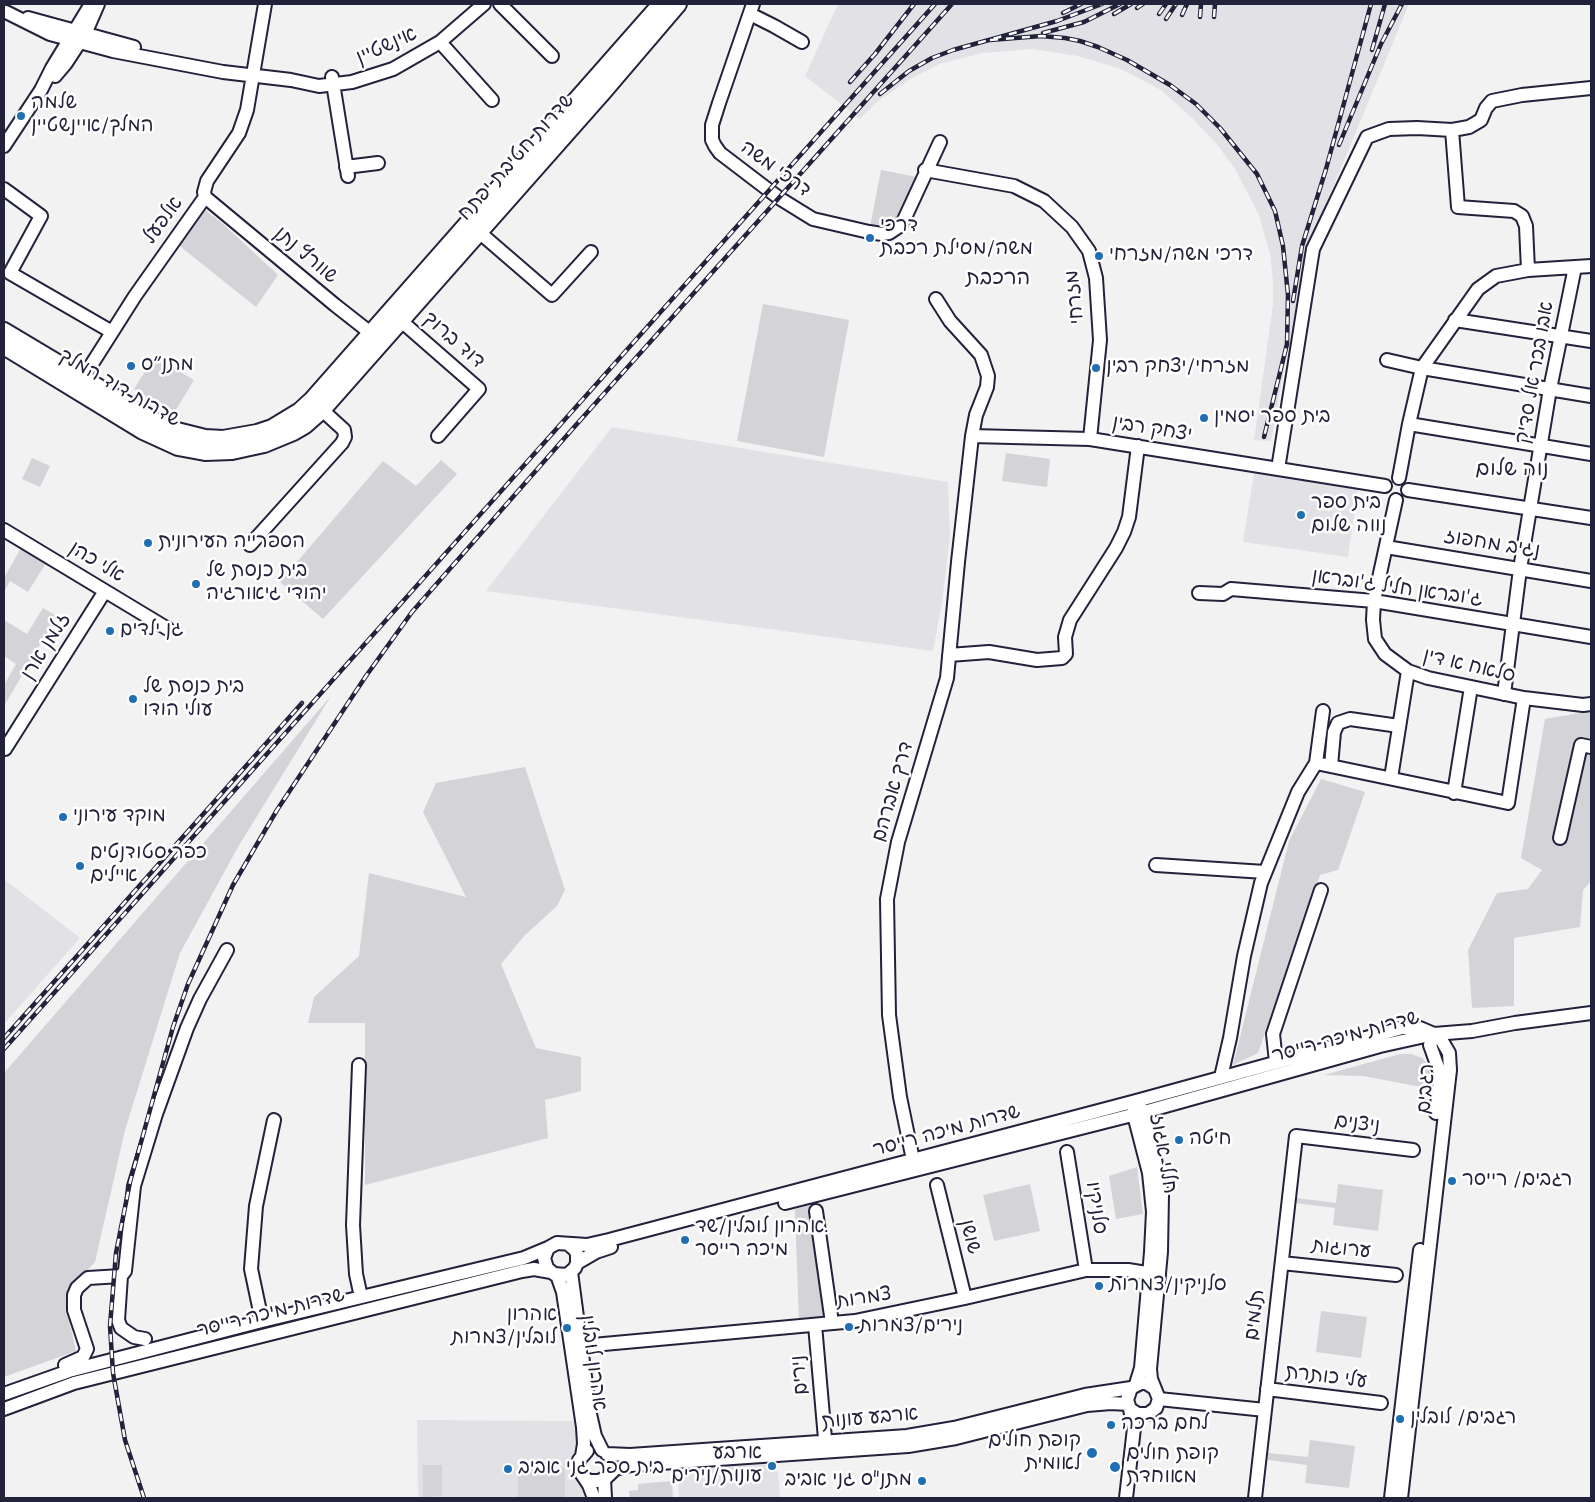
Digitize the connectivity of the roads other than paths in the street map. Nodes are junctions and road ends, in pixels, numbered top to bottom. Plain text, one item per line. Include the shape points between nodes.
1 (91, 4) edge
2 (98, 4) edge
3 (265, 4) edge
4 (473, 4) edge
5 (484, 4) edge
6 (500, 4) edge
7 (661, 4) edge
8 (678, 4) edge
9 (752, 9) edge
10 (5, 12) edge
11 (77, 37) junction
12 (440, 42) junction
13 (802, 42) dead end
14 (552, 56) dead end
15 (252, 76) junction
16 (333, 81) junction
17 (1591, 88) edge
18 (492, 100) dead end
19 (1452, 130) junction
20 (940, 142) dead end
21 (4, 146) edge
22 (378, 163) dead end
23 (925, 170) junction
24 (4, 188) edge
25 (204, 197) junction
26 (471, 230) junction
27 (591, 252) dead end
28 (1591, 266) edge
29 (1575, 267) junction
30 (1528, 270) junction
31 (936, 299) dead end
32 (400, 320) junction
33 (1455, 320) junction
34 (4, 331) edge
35 (112, 332) junction
36 (377, 336) junction
37 (1562, 336) junction
38 (1591, 340) edge
39 (4, 346) edge
40 (1386, 360) dead end
41 (1422, 368) junction
42 (82, 386) junction
43 (1550, 389) junction
44 (1591, 396) edge
45 (322, 410) junction
46 (1409, 424) junction
47 (438, 436) dead end
48 (972, 436) junction
49 (1090, 439) junction
50 (1138, 446) junction
51 (1541, 446) junction
52 (1591, 454) edge
53 (1278, 469) junction
54 (1399, 478) junction
55 (1385, 486) junction
56 (1408, 490) junction
57 (1396, 500) junction
58 (1531, 508) junction
59 (1591, 518) edge
60 (4, 530) edge
61 (250, 545) dead end
62 (1386, 547) junction
63 (1520, 569) junction
64 (1591, 581) edge
65 (105, 591) junction
66 (1199, 593) dead end
67 (1374, 602) junction
68 (1512, 624) junction
69 (168, 629) dead end
70 (1591, 637) edge
71 (949, 655) junction
72 (1408, 671) junction
73 (1471, 687) junction
74 (1504, 694) junction
75 (1524, 698) junction
76 (1591, 704) edge
77 (1323, 711) dead end
78 (1399, 726) junction
79 (1591, 747) edge
80 (4, 749) edge
81 (1316, 763) junction
82 (1331, 766) junction
83 (1391, 778) junction
84 (1454, 793) junction
85 (1560, 838) dead end
86 (1156, 865) dead end
87 (1265, 872) junction
88 (1321, 890) dead end
89 (227, 950) dead end
90 (1591, 1013) edge
91 (1434, 1034) junction
92 (1402, 1041) junction
93 (1432, 1053) junction
94 (1276, 1062) junction
95 (359, 1065) dead end
96 (1221, 1077) junction
97 (1136, 1101) junction
98 (1139, 1114) junction
99 (274, 1120) dead end
100 (1296, 1136) joint
101 (1413, 1150) dead end
102 (1067, 1152) dead end
103 (913, 1160) junction
104 (937, 1185) dead end
105 (816, 1211) dead end
106 (568, 1244) junction
107 (548, 1248) junction
108 (1282, 1263) junction
109 (574, 1268) junction
110 (1086, 1270) junction
111 (554, 1274) junction
112 (1154, 1274) junction
113 (1396, 1275) dead end
114 (121, 1276) junction
115 (361, 1298) junction
116 (965, 1298) junction
117 (262, 1322) junction
118 (832, 1323) junction
119 (815, 1325) junction
120 (145, 1339) dead end
121 (576, 1347) junction
122 (1134, 1386) junction
123 (4, 1388) edge
124 (1267, 1389) junction
125 (1157, 1393) junction
126 (4, 1394) edge
127 (1381, 1404) dead end
128 (1129, 1406) junction
129 (4, 1409) edge
130 (1265, 1410) junction
131 (1152, 1412) junction
132 (826, 1447) junction
133 (604, 1452) junction
134 (582, 1456) junction
135 (606, 1477) junction
136 (584, 1478) junction
137 (594, 1498) edge
138 (605, 1498) edge
139 (1126, 1498) edge
140 (1134, 1498) edge
141 (1255, 1498) edge
142 (1391, 1498) edge
143 (1401, 1498) edge

1 - 11 street
2 - 11 street
3 - 15 street, אלפעל
4 - 16 street, אינשטיין via 435,36 402,57
5 - 12 street, אינשטיין
6 - 14 street
7 - 26 main road, שדרות חטיבת יפתח
8 - 26 main road, שדרות חטיבת יפתח via 603,92
9 - 13 street
9 - 23 street, דרכי משה via 712,125 712,140 720,153 807,216 882,234 894,231 903,222
10 - 11 street, אינשטיין via 42,31
11 - 15 street, אינשטיין via 182,65
11 - 21 street via 66,62 41,90
12 - 16 street, אינשטיין via 393,69 367,79
12 - 18 street
15 - 16 street, אינשטיין via 312,86
15 - 25 street, אלפעל via 244,122 207,181
16 - 22 street via 347,171
17 - 19 street via 1492,101 1480,120 1469,127
19 - 30 street via 1458,207 1514,211 1522,216 1526,226
19 - 53 street via 1389,128 1367,137 1313,249
20 - 23 street, דרכי משה
23 - 49 street, מזרחי via 1014,186 1044,201 1072,227 1089,250 1096,278 1100,340
24 - 35 street via 40,216 10,273
25 - 35 street, אלפעל
25 - 36 street, שוורץ נתן
26 - 27 street via 552,295
26 - 32 main road, שדרות חטיבת יפתח
26 - 36 main road, שדרות חטיבת יפתח
28 - 29 street
29 - 30 street
29 - 37 street, אבו בכר אל סדיק
30 - 33 street via 1496,276 1478,290
31 - 48 street, דרך אברהם via 955,327 981,355 988,376
32 - 36 main road, שדרות חטיבת יפתח
32 - 47 street, דוד ברוך via 479,389
33 - 37 street
33 - 41 street
34 - 42 main road, שדרות דוד המלך
35 - 42 street, אלפעל
36 - 42 main road, שדרות דוד המלך via 300,410 272,428 239,437 205,438 173,430
36 - 45 main road, שדרות דוד המלך
37 - 38 street
37 - 43 street, אבו בכר אל סדיק
39 - 42 main road, שדרות דוד המלך
40 - 41 street
41 - 43 street
41 - 46 street
42 - 45 main road, שדרות דוד המלך via 154,437 178,447 205,452 232,451 264,444 293,432
43 - 44 street
43 - 51 street, אבו בכר אל סדיק
45 - 61 street via 344,430 342,443
46 - 51 street
46 - 54 street
48 - 49 street, יצחק רבין
48 - 71 street, דרך אברהם
49 - 50 street, יצחק רבין
50 - 53 street, יצחק רבין
50 - 71 street via 1129,517 1124,532 1070,620 1065,637 1066,654 1062,658 1037,660 989,652
51 - 52 street
51 - 58 street, אבו בכר אל סדיק
53 - 55 street, יצחק רבין
54 - 55 street via 1392,478
54 - 56 street via 1406,483
55 - 57 street via 1388,496
56 - 57 street
56 - 58 street
57 - 62 street, סלאח א דין
58 - 59 street
58 - 63 street, אבו בכר אל סדיק
60 - 65 street, אלי כהן
62 - 63 street, נגיב מחפוז
62 - 67 street, סלאח א דין
63 - 64 street, נגיב מחפוז
63 - 68 street, אבו בכר אל סדיק
65 - 69 street, אלי כהן
65 - 80 street, זלמן ארן
66 - 67 street, ג'ובראן חליל ג'ובראן via 1223,594 1231,589
67 - 68 street, ג'ובראן חליל ג'ובראן
67 - 72 street, סלאח א דין via 1375,639 1384,654
68 - 70 street, ג'ובראן חליל ג'ובראן
68 - 74 street, אבו בכר אל סדיק
71 - 103 street, דרך אברהם via 947,678 898,842 888,898 889,1016
72 - 73 street, סלאח א דין
72 - 78 street
73 - 74 street, סלאח א דין
73 - 84 street
74 - 75 street, סלאח א דין
75 - 76 street, סלאח א דין
75 - 84 street via 1508,803
77 - 81 street
78 - 82 street via 1350,719 1338,724 1334,732
78 - 83 street
79 - 85 street via 1581,745
81 - 82 street
81 - 87 street via 1298,792
82 - 83 street
83 - 84 street
86 - 87 street
87 - 96 street via 1244,956
88 - 94 street via 1273,1034
89 - 114 street via 187,1028 156,1114 134,1186 125,1270
90 - 91 street
91 - 92 street, שדרות מיכה רייסר
91 - 93 street, רגבים via 1430,1045
91 - 94 street, שדרות מיכה רייסר via 1420,1028 1402,1028
91 - 143 street, רגבים via 1449,1053 1450,1070
92 - 93 street via 1422,1046
92 - 98 street, שדרות מיכה רייסר
93 - 142 street, רגבים via 1440,1072 1440,1085
94 - 96 street, שדרות מיכה רייסר
95 - 115 street via 353,1225
96 - 97 street, שדרות מיכה רייסר
97 - 98 street, חללי אגוז
97 - 103 street, שדרות מיכה רייסר
98 - 109 street, שדרות מיכה רייסר via 613,1246 596,1252
98 - 112 street, חללי אגוז via 1152,1196
99 - 117 street via 256,1206 251,1270
100 - 101 street, ניצנים
100 - 108 street, תלמים
102 - 110 street, סלניקיו
103 - 106 street, שדרות מיכה רייסר via 610,1240 587,1245
104 - 116 street, שושן
105 - 118 street
106 - 107 street via 557,1243
106 - 109 street via 577,1254
107 - 111 street via 545,1264
107 - 115 street, שדרות מיכה רייסר via 524,1258
108 - 113 street, ערוגות
108 - 124 street, תלמים
109 - 111 street via 562,1276
109 - 121 street, אהרון לובלין
110 - 112 street, צמרות
110 - 116 street, צמרות
111 - 121 street, אהרון לובלין via 563,1292
111 - 129 street, שדרות מיכה רייסר via 534,1269 522,1271 74,1383
112 - 122 street, חללי אגוז via 1141,1368
112 - 125 street, חללי אגוז via 1150,1370
114 - 120 street via 118,1320 121,1328 134,1337
114 - 123 street via 88,1278 77,1288 73,1302 87,1345 83,1357
115 - 117 street, שדרות מיכה רייסר
116 - 118 street, צמרות
117 - 126 street, שדרות מיכה רייסר via 69,1371
118 - 119 street, צמרות
119 - 121 street, צמרות
119 - 132 street, נירים
121 - 133 street, אהרון לובלין via 590,1414
121 - 134 street, אהרון לובלין via 584,1444
122 - 125 street via 1146,1383
122 - 128 street via 1127,1395
122 - 132 street, ארבע עונות via 954,1428
124 - 127 street, עלי כותרת
124 - 130 street, תלמים
125 - 130 street
125 - 131 street via 1156,1408
128 - 131 street via 1143,1415
128 - 132 street, ארבע עונות via 1111,1403 1087,1405 964,1436 908,1446
128 - 139 street via 1134,1428
130 - 141 street, תלמים
131 - 140 street via 1140,1436
132 - 133 street, ארבע עונות via 630,1455
132 - 135 street, ארבע עונות via 631,1465 615,1469
133 - 134 street via 588,1450
133 - 135 street via 610,1457 612,1466
134 - 136 street via 579,1470
135 - 136 street via 594,1482
135 - 138 street
136 - 137 street

